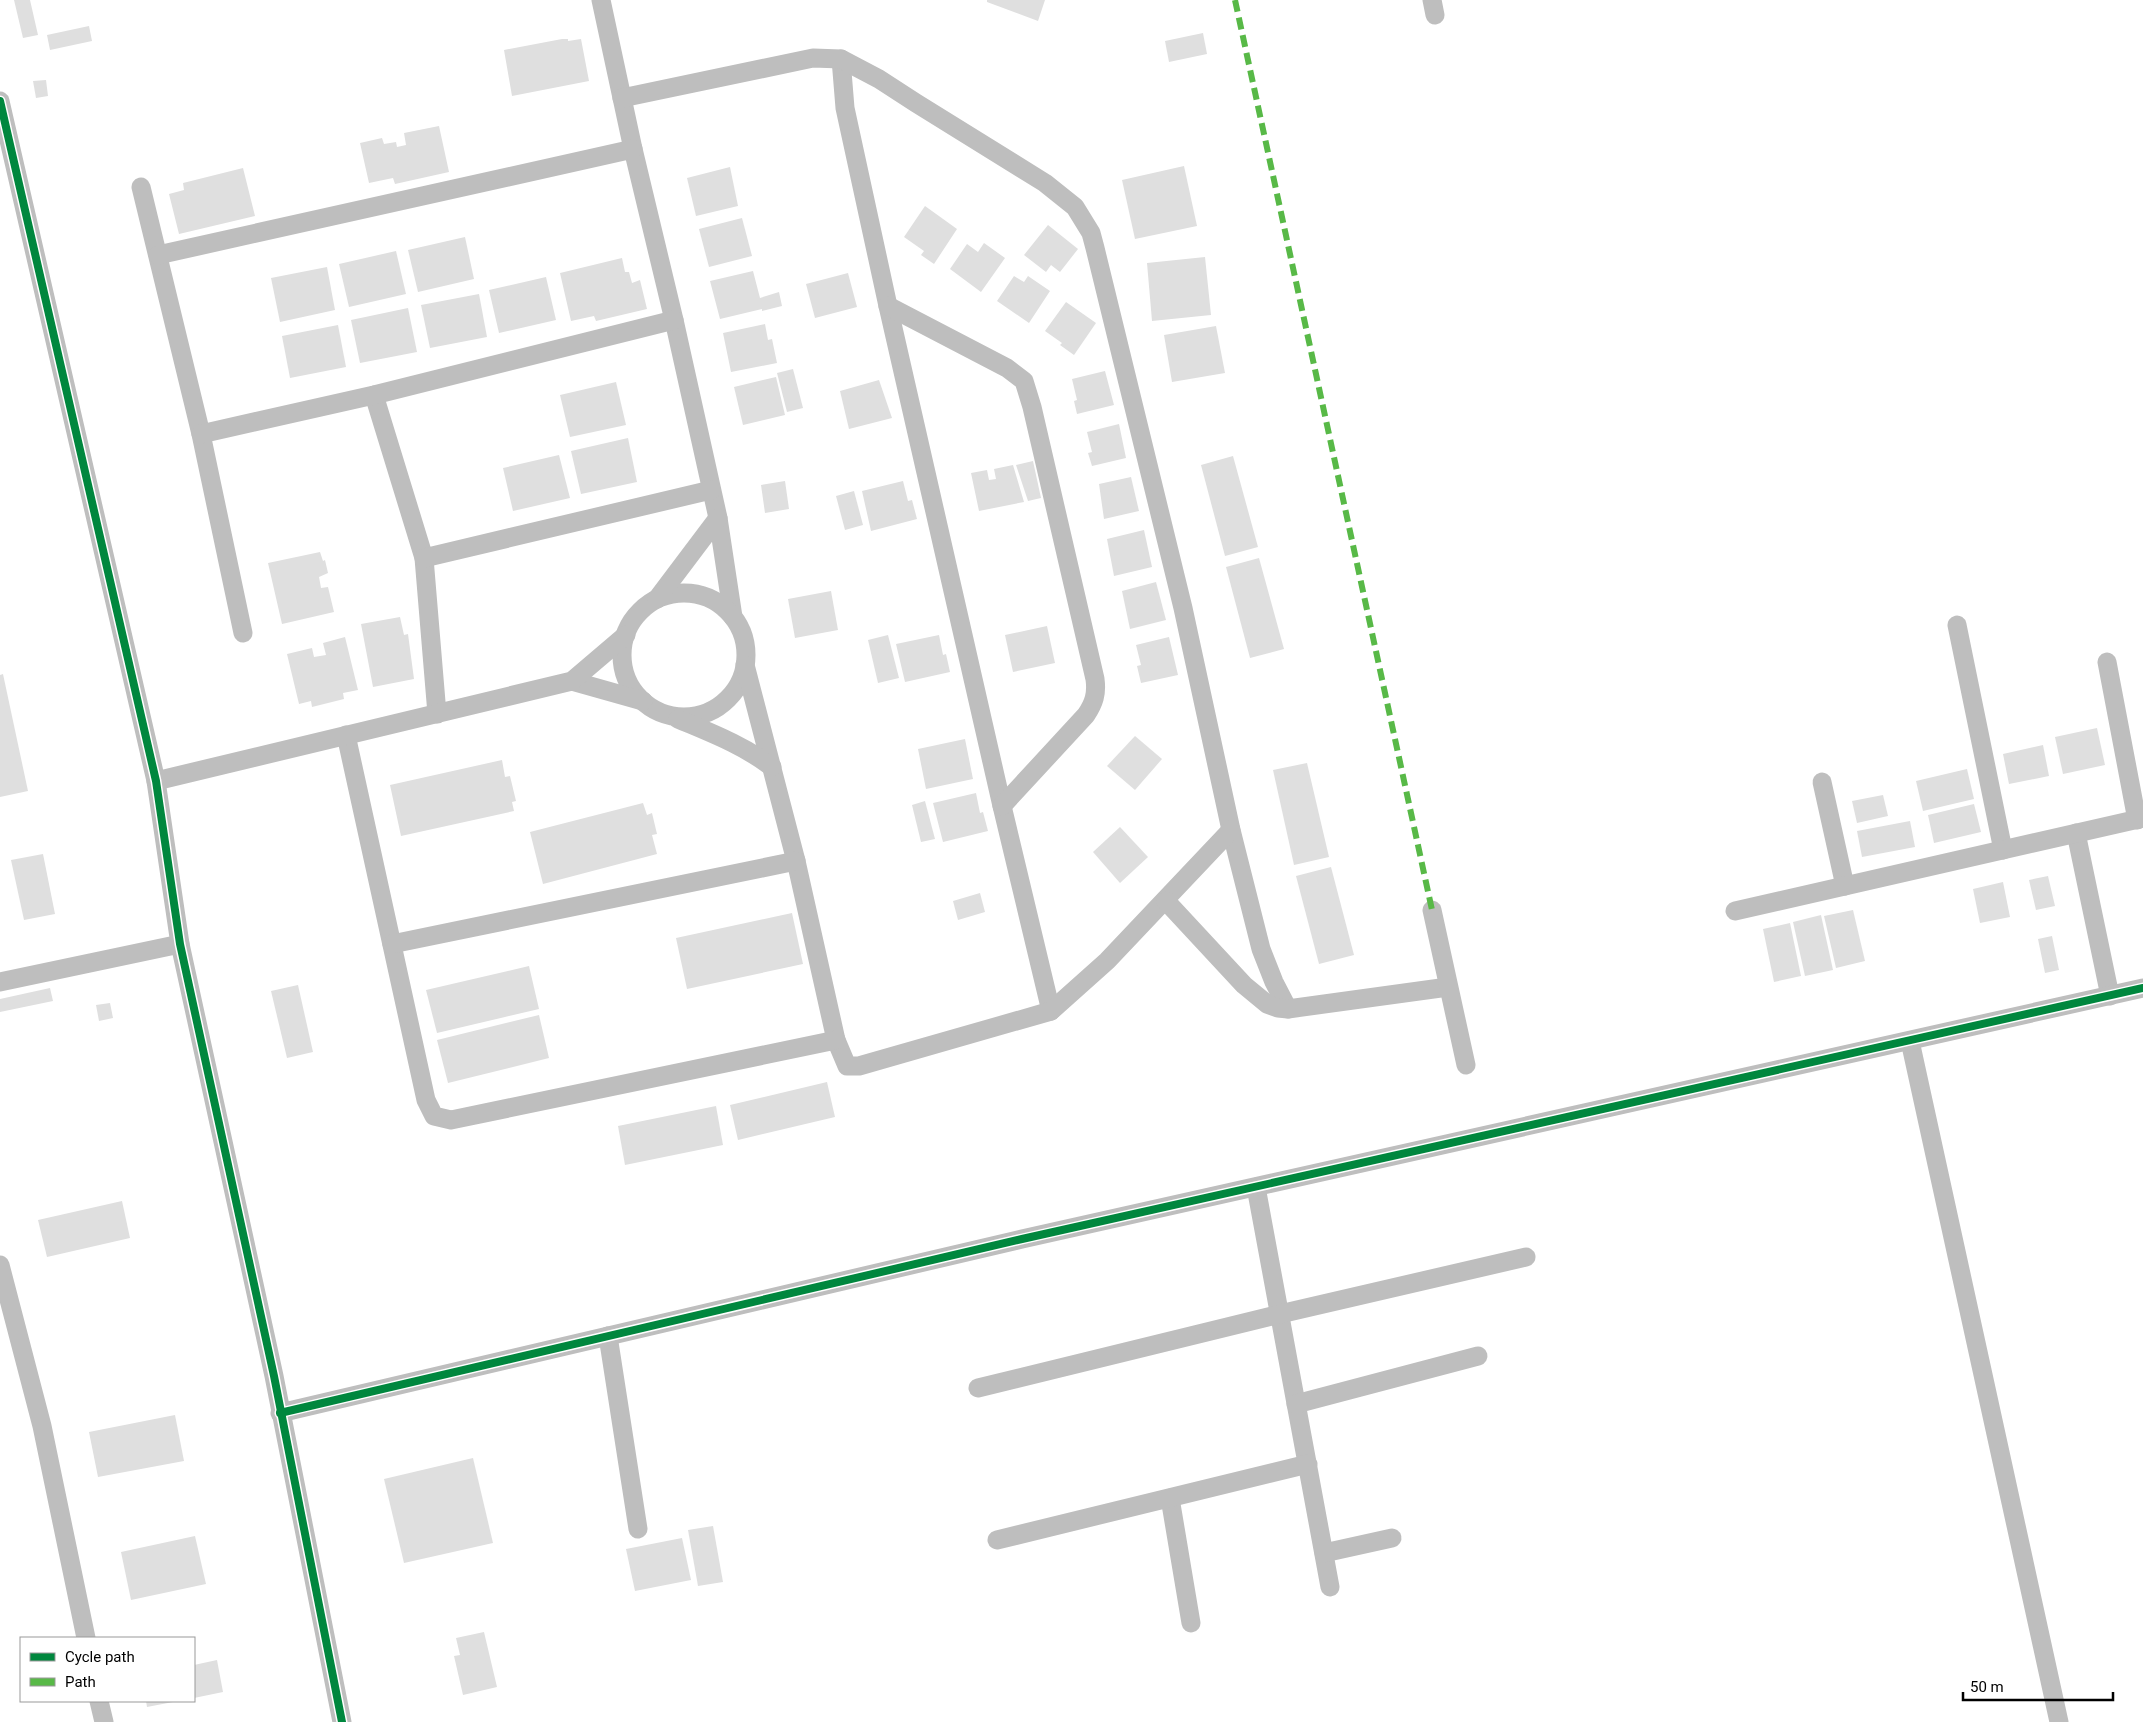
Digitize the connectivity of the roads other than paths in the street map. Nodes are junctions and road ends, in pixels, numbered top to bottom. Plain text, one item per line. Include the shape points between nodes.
1 (601, 0) edge
2 (841, 59) junction
3 (622, 98) junction
4 (0, 101) edge
5 (633, 149) junction
6 (141, 187) dead end
7 (158, 254) junction
8 (888, 306) junction
9 (674, 320) junction
10 (374, 395) junction
11 (201, 434) junction
12 (711, 490) junction
13 (718, 518) junction
14 (424, 558) junction
15 (657, 599) junction
16 (733, 617) junction
17 (1957, 625) dead end
18 (243, 633) dead end
19 (626, 635) junction
20 (2107, 662) dead end
21 (745, 666) junction
22 (572, 681) junction
23 (643, 701) junction
24 (437, 714) junction
25 (672, 716) junction
26 (346, 735) junction
27 (772, 767) junction
28 (156, 780) junction
29 (1822, 782) dead end
30 (1002, 806) junction
31 (2140, 819) edge
32 (1231, 830) junction
33 (2076, 833) junction
34 (2003, 850) junction
35 (796, 861) junction
36 (1845, 886) junction
37 (1166, 901) junction
38 (1432, 910) dead end
39 (1735, 911) dead end
40 (180, 944) junction
41 (392, 944) junction
42 (0, 982) edge
43 (1448, 987) junction
44 (2143, 988) edge
45 (2110, 996) junction
46 (1288, 1009) junction
47 (1051, 1011) junction
48 (836, 1040) junction
49 (1910, 1041) junction
50 (1466, 1065) dead end
51 (1256, 1187) junction
52 (1526, 1257) dead end
53 (0, 1265) edge
54 (1280, 1314) junction
55 (608, 1336) junction
56 (1478, 1356) dead end
57 (978, 1388) dead end
58 (1296, 1404) junction
59 (280, 1413) junction
60 (1308, 1464) junction
61 (1170, 1498) junction
62 (638, 1529) dead end
63 (1392, 1538) dead end
64 (997, 1540) dead end
65 (1324, 1552) junction
66 (1330, 1587) dead end
67 (1191, 1623) dead end
68 (86, 1637) edge
69 (99, 1702) edge
70 (104, 1722) edge
71 (342, 1722) edge
72 (2059, 1722) edge

1 - 3 street
2 - 3 street via 813,58
2 - 8 street via 845,108
2 - 32 street via 879,78 1045,183 1075,207 1084,219 1093,240 1181,599
3 - 5 street
4 - 28 street
5 - 7 street
5 - 9 street
6 - 7 street
7 - 11 street
8 - 30 street
8 - 30 street via 1002,365 1024,381 1095,679 1094,704 1086,715
9 - 10 street
9 - 12 street
10 - 11 street
10 - 14 street
11 - 18 street
12 - 13 street
12 - 14 street
13 - 15 street
13 - 16 street
14 - 24 street
15 - 16 street via 677,594 698,594 712,599
15 - 19 street via 633,620
16 - 21 street via 744,640
17 - 34 street
19 - 22 street
19 - 23 street via 622,653 625,671 632,688
20 - 31 street
21 - 25 street via 732,695 720,706 705,714
21 - 27 street
22 - 23 street
22 - 24 street
23 - 25 street
24 - 26 street
25 - 27 street via 753,752
26 - 28 street
26 - 41 street
27 - 35 street
28 - 40 street
29 - 36 street
30 - 47 street
31 - 33 street
32 - 37 street
32 - 46 street via 1261,949
33 - 34 street
33 - 45 street
34 - 36 street
35 - 41 street
35 - 48 street
36 - 39 street
37 - 46 street via 1256,997 1278,1008
37 - 47 street via 1107,961
38 - 43 street
40 - 42 street
40 - 59 street
41 - 48 street via 426,1100 434,1116 451,1120
43 - 46 street
43 - 50 street
44 - 45 street
45 - 49 street
47 - 48 street via 853,1068 847,1066
49 - 51 street
49 - 72 street
51 - 54 street
51 - 55 street
52 - 54 street
53 - 68 street via 42,1426
54 - 57 street
54 - 58 street
55 - 59 street
55 - 62 street
56 - 58 street
58 - 60 street
59 - 71 street
60 - 61 street
60 - 65 street
61 - 64 street
61 - 67 street
63 - 65 street
65 - 66 street
69 - 70 street

